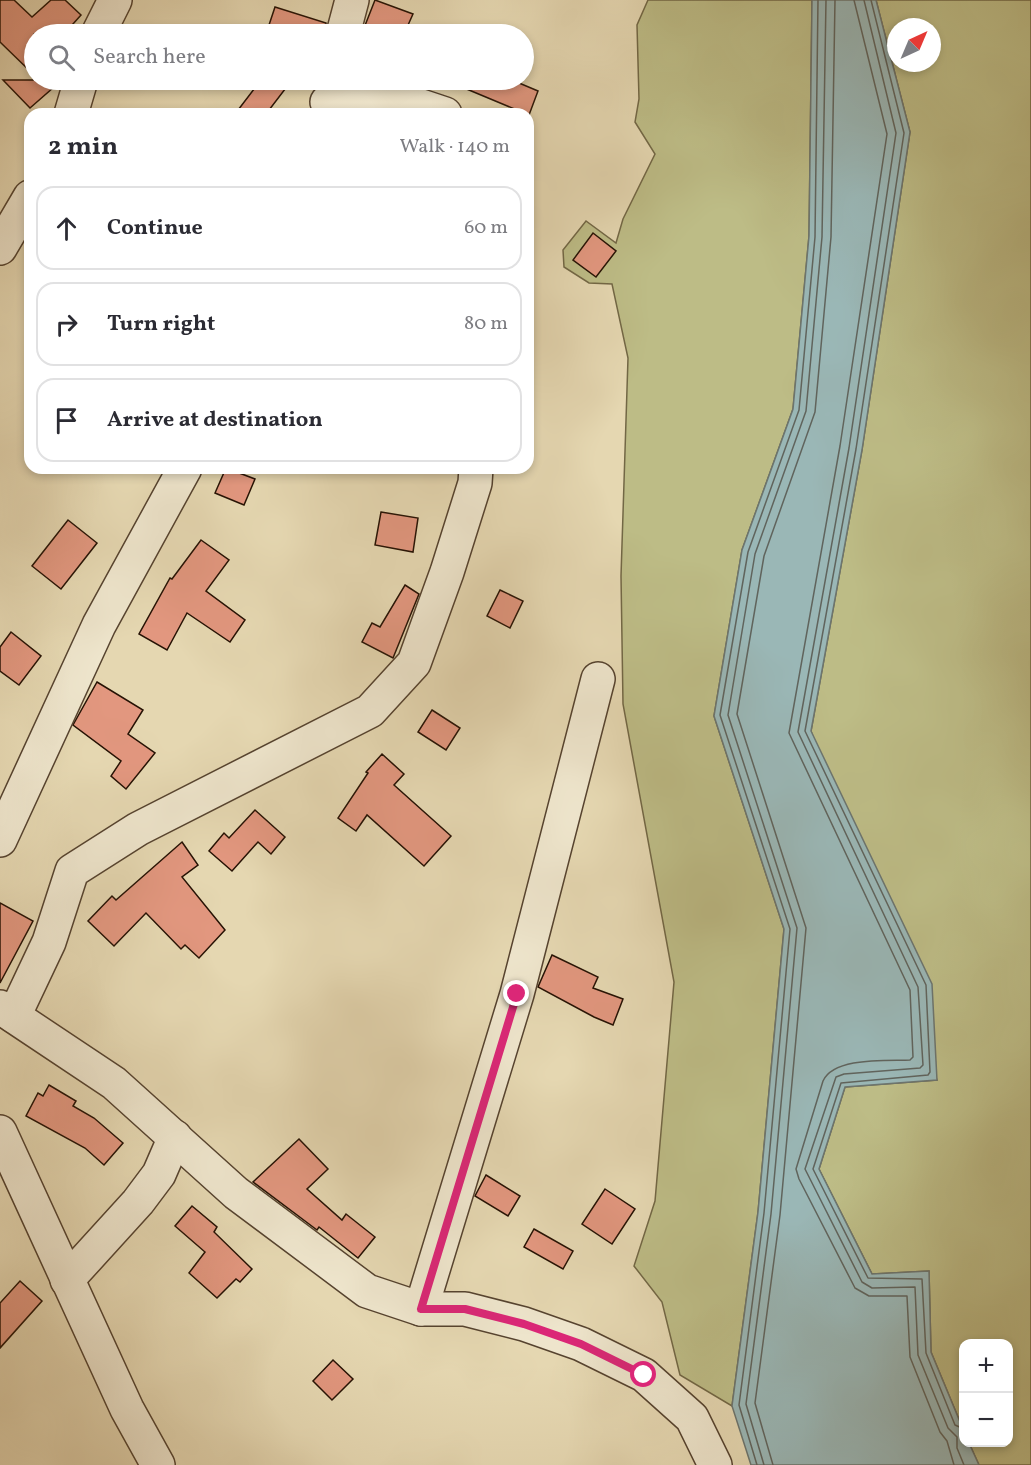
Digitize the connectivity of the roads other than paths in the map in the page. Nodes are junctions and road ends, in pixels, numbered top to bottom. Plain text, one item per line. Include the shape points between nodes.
1 (115, 0) edge
2 (352, 0) edge
3 (103, 24) edge
4 (346, 24) edge
5 (78, 90) edge
6 (328, 99) edge
7 (73, 108) edge
8 (427, 108) edge
9 (24, 207) edge
10 (0, 248) edge
11 (183, 474) edge
12 (476, 474) edge
13 (598, 679) dead end
14 (0, 840) edge
15 (7, 1011) edge
16 (0, 1132) edge
17 (175, 1137) junction
18 (67, 1280) junction
19 (421, 1309) junction
20 (158, 1465) edge
21 (715, 1465) edge

1 - 3 street
2 - 4 street
5 - 7 street
6 - 8 street
9 - 10 street
11 - 14 street via 99,625
12 - 15 street via 451,561 414,663 370,711 138,829 72,871 49,942
13 - 19 street via 517,994
15 - 17 street via 114,1083
16 - 18 street
17 - 18 street via 159,1174 138,1202
17 - 19 street via 236,1193 367,1291
18 - 20 street
19 - 21 street via 465,1309 524,1324 581,1344 644,1375 692,1418

